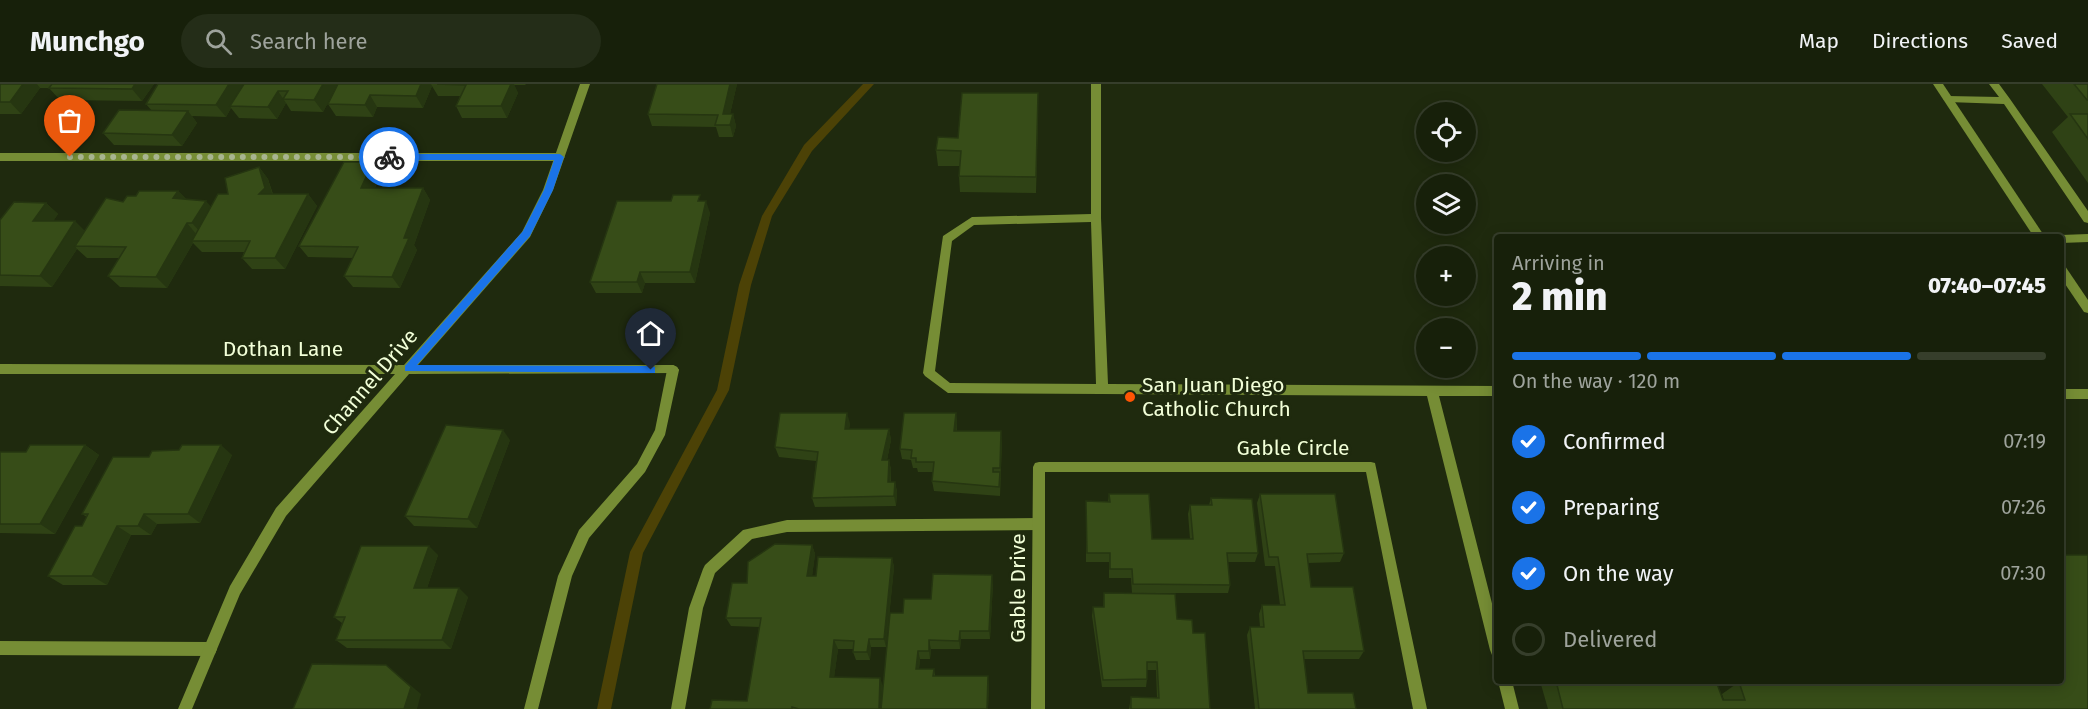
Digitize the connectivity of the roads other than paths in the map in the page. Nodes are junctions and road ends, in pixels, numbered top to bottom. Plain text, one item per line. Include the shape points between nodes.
1 (585, 84) edge
2 (1096, 84) edge
3 (1938, 84) edge
4 (1994, 84) edge
5 (1948, 99) junction
6 (2007, 101) junction
7 (0, 157) edge
8 (560, 157) junction
9 (1096, 218) junction
10 (2088, 219) edge
11 (2038, 234) edge
12 (2088, 238) edge
13 (2064, 239) edge
14 (2064, 273) edge
15 (2087, 307) edge
16 (408, 368) junction
17 (0, 369) edge
18 (1102, 389) junction
19 (1432, 390) junction
20 (1494, 391) edge
21 (2064, 394) edge
22 (2088, 394) edge
23 (1039, 466) joint
24 (1039, 524) junction
25 (1494, 639) edge
26 (0, 648) edge
27 (210, 649) junction
28 (1506, 684) edge
29 (185, 709) edge
30 (531, 709) edge
31 (678, 709) edge
32 (1038, 709) edge
33 (1420, 709) edge
34 (1512, 709) edge

1 - 8 street, Channel Drive
2 - 9 street
3 - 5 street
4 - 6 street
5 - 6 street
5 - 11 street
6 - 10 street
7 - 8 street
8 - 16 street, Channel Drive via 526,234
9 - 18 street
9 - 18 street via 972,221 946,239 929,374 948,388
12 - 13 street
14 - 15 street
16 - 17 street, Dothan Lane
16 - 27 street, Channel Drive via 281,512 235,591
16 - 30 street, Dothan Lane via 673,370 662,431 641,468 584,534 565,576
18 - 19 street
19 - 20 street
19 - 25 street
21 - 22 street
23 - 24 street, Gable Drive
23 - 33 street, Gable Circle via 1371,467
24 - 31 street via 787,526 748,534 710,569 696,608
24 - 32 street, Gable Drive
26 - 27 street
27 - 29 street, Channel Drive
28 - 34 street

